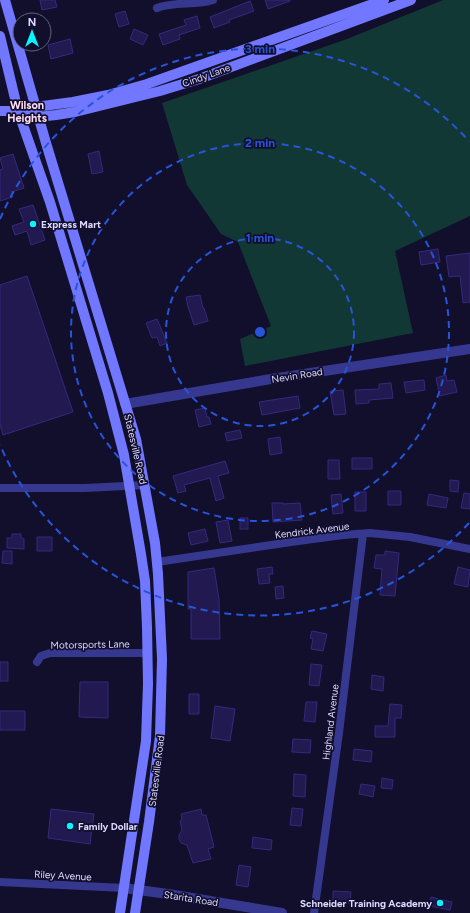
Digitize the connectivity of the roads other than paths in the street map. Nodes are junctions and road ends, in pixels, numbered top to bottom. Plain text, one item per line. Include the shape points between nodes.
1 (5, 0) edge
2 (213, 0) edge
3 (384, 0) edge
4 (411, 0) edge
5 (157, 8) dead end
6 (0, 36) edge
7 (35, 107) junction
8 (0, 111) edge
9 (18, 111) junction
10 (38, 117) junction
11 (470, 349) edge
12 (125, 404) junction
13 (145, 485) junction
14 (130, 487) junction
15 (0, 488) edge
16 (363, 534) junction
17 (470, 549) edge
18 (157, 562) junction
19 (147, 653) junction
20 (36, 662) dead end
21 (0, 882) edge
22 (124, 888) junction
23 (138, 890) junction
24 (120, 913) edge
25 (135, 913) edge
26 (282, 913) edge
27 (314, 913) edge

1 - 7 main road, Statesville Road
2 - 5 street
3 - 7 main road, Cindy Lane via 147,84 108,95
4 - 10 main road, Cindy Lane via 199,79 75,112
6 - 9 main road, Statesville Road
7 - 9 main road, Cindy Lane
7 - 10 main road, Statesville Road
8 - 9 main road, Cindy Lane
9 - 10 main road, Cindy Lane
9 - 14 main road, Statesville Road via 50,202 108,393
10 - 12 main road, Statesville Road
11 - 12 street, Nevin Road
12 - 13 main road, Statesville Road via 136,439
13 - 14 street
13 - 18 main road, Statesville Road
14 - 15 street
14 - 19 main road, Statesville Road via 145,581
16 - 17 street, Kendrick Avenue via 404,536
16 - 18 street, Kendrick Avenue
16 - 27 street, Highland Avenue
18 - 23 main road, Statesville Road via 162,659 160,736
19 - 20 street, Motorsports Lane via 50,654 41,656
19 - 22 main road, Statesville Road via 146,741
21 - 22 street, Riley Avenue
22 - 23 street, Starita Road
22 - 24 main road, Statesville Road
23 - 25 main road, Statesville Road
23 - 26 street, Starita Road

